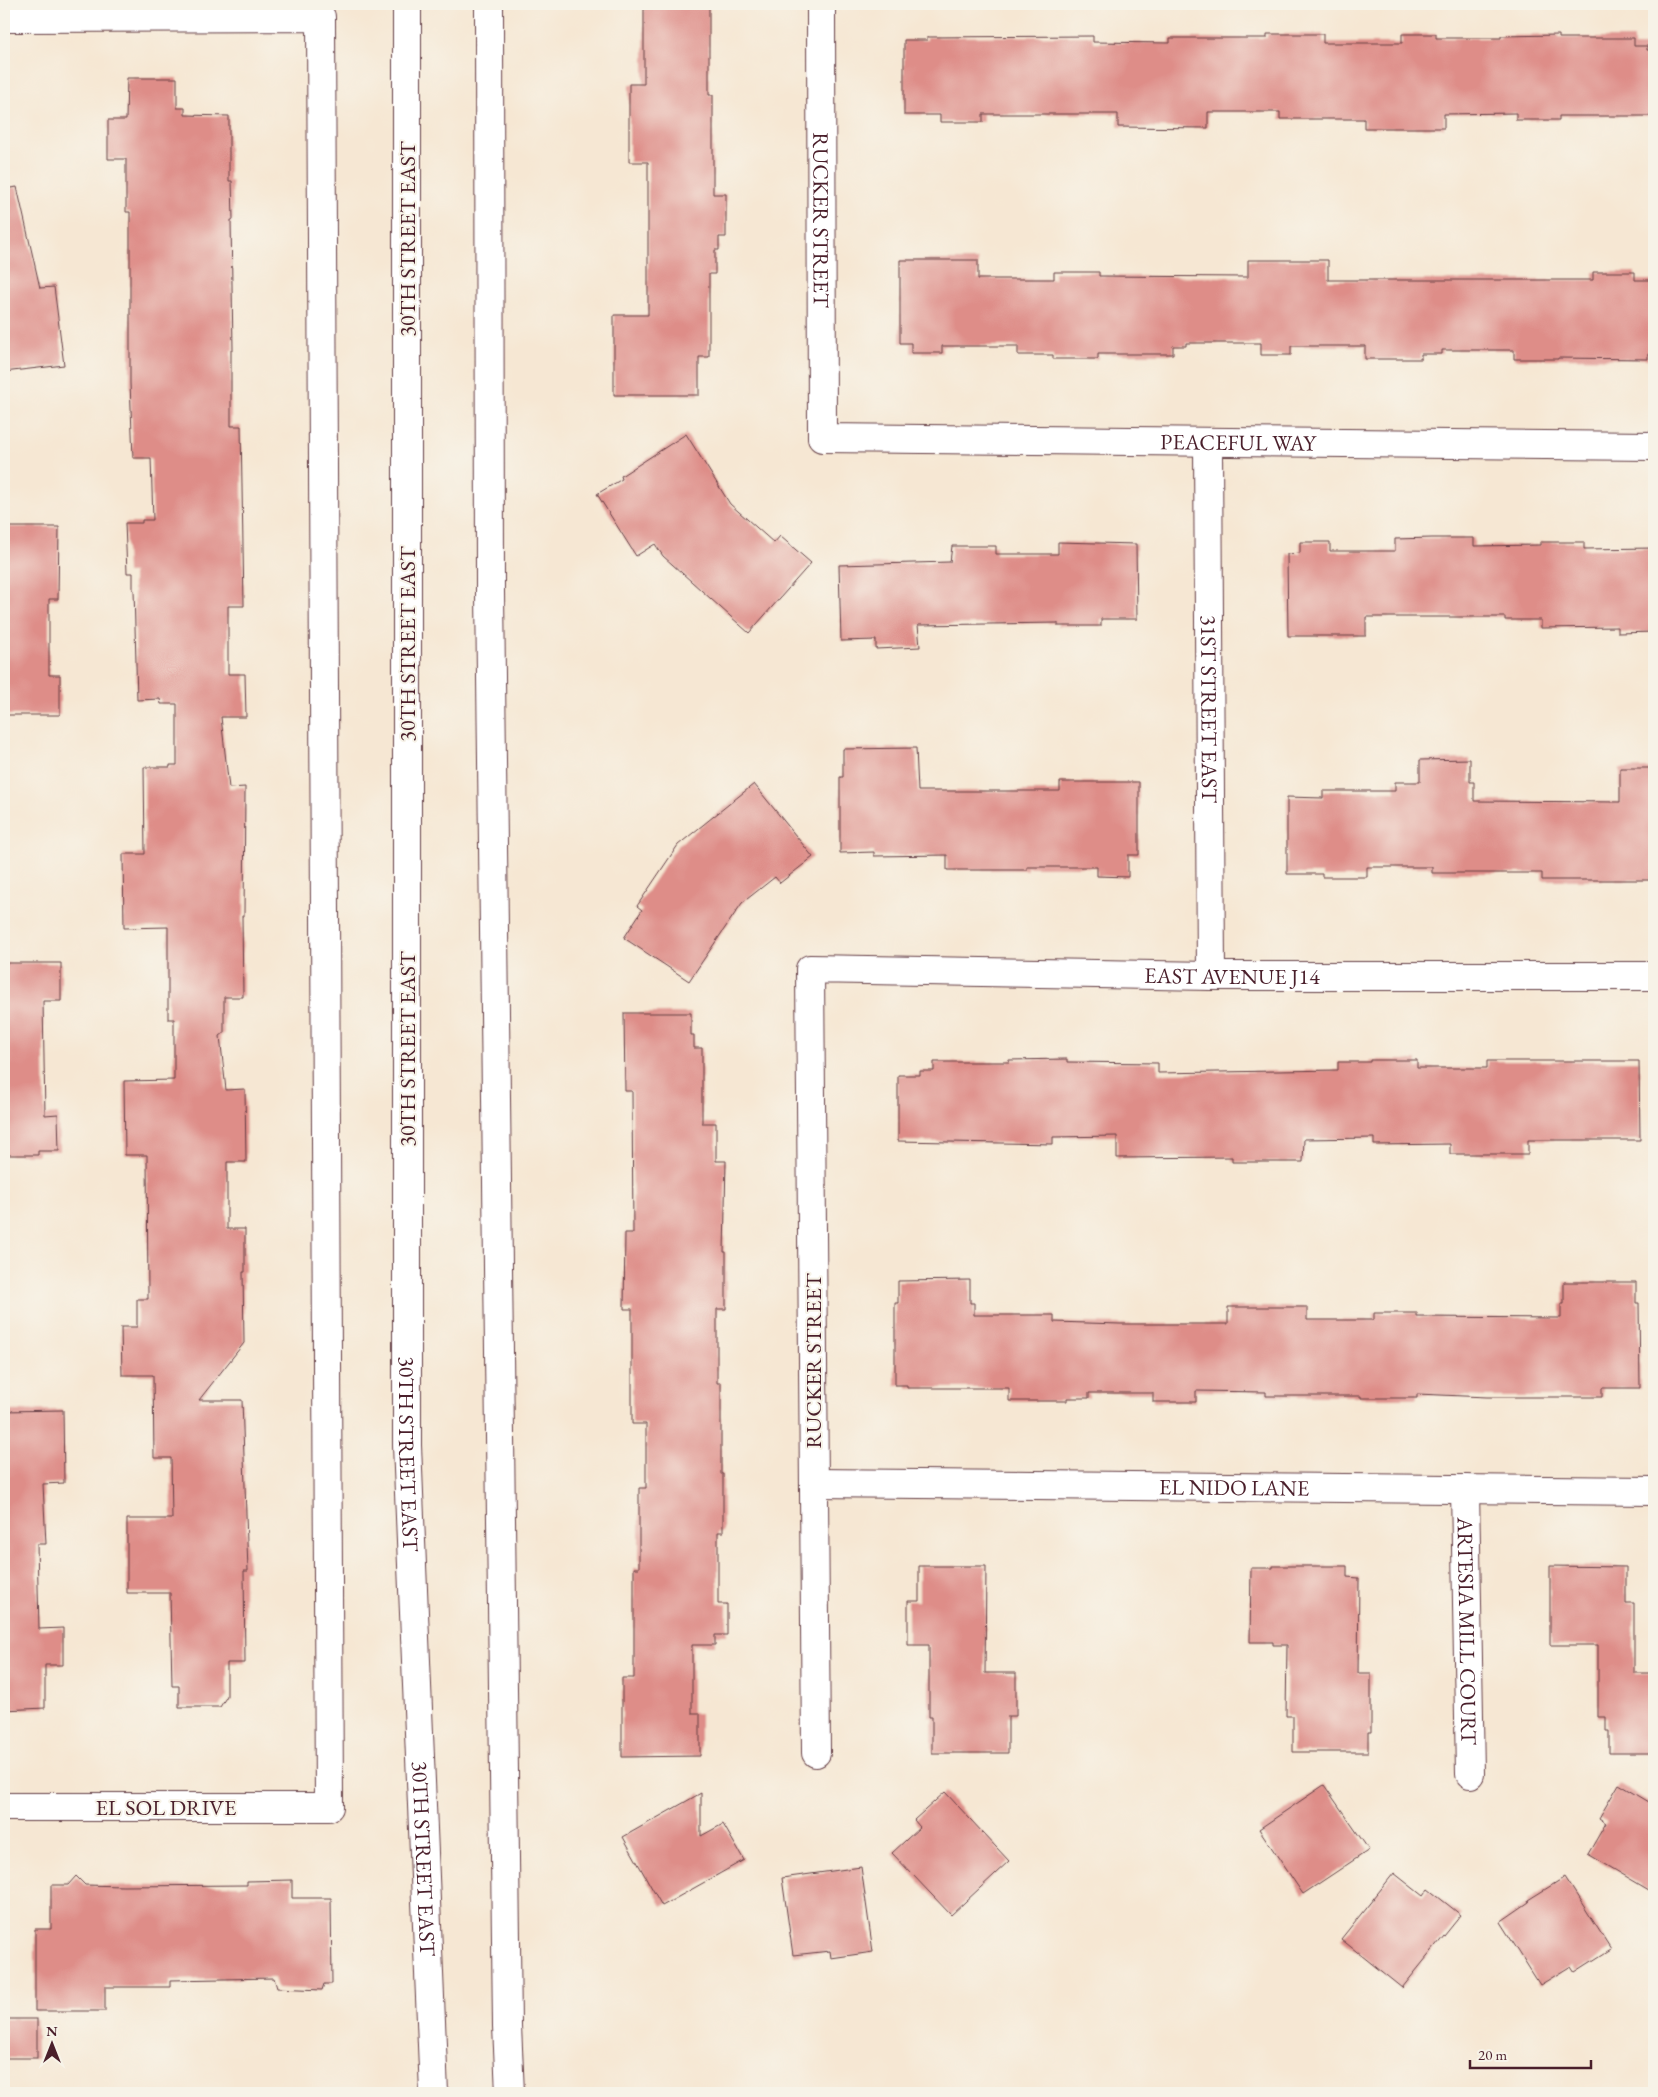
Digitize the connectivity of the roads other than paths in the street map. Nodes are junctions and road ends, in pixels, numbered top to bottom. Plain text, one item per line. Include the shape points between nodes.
1 (407, 4) edge
2 (489, 4) edge
3 (821, 4) edge
4 (4, 18) edge
5 (822, 438) joint
6 (1208, 443) junction
7 (1654, 446) edge
8 (810, 969) joint
9 (1211, 976) junction
10 (1654, 976) edge
11 (814, 1483) junction
12 (1465, 1489) junction
13 (1654, 1491) edge
14 (816, 1753) dead end
15 (1470, 1774) dead end
16 (4, 1807) edge
17 (434, 2093) edge
18 (510, 2093) edge

1 - 17 street, 30TH STREET EAST via 407,1445
2 - 18 street via 490,592
3 - 5 street, RUCKER STREET
4 - 16 street, EL SOL DRIVE via 320,17 329,1807
5 - 6 street, PEACEFUL WAY
6 - 7 street, PEACEFUL WAY
6 - 9 street, 31ST STREET EAST
8 - 9 street, EAST AVENUE J14
8 - 11 street, RUCKER STREET
9 - 10 street, EAST AVENUE J14
11 - 12 street, EL NIDO LANE
11 - 14 street, RUCKER STREET
12 - 13 street, EL NIDO LANE
12 - 15 street, ARTESIA MILL COURT

